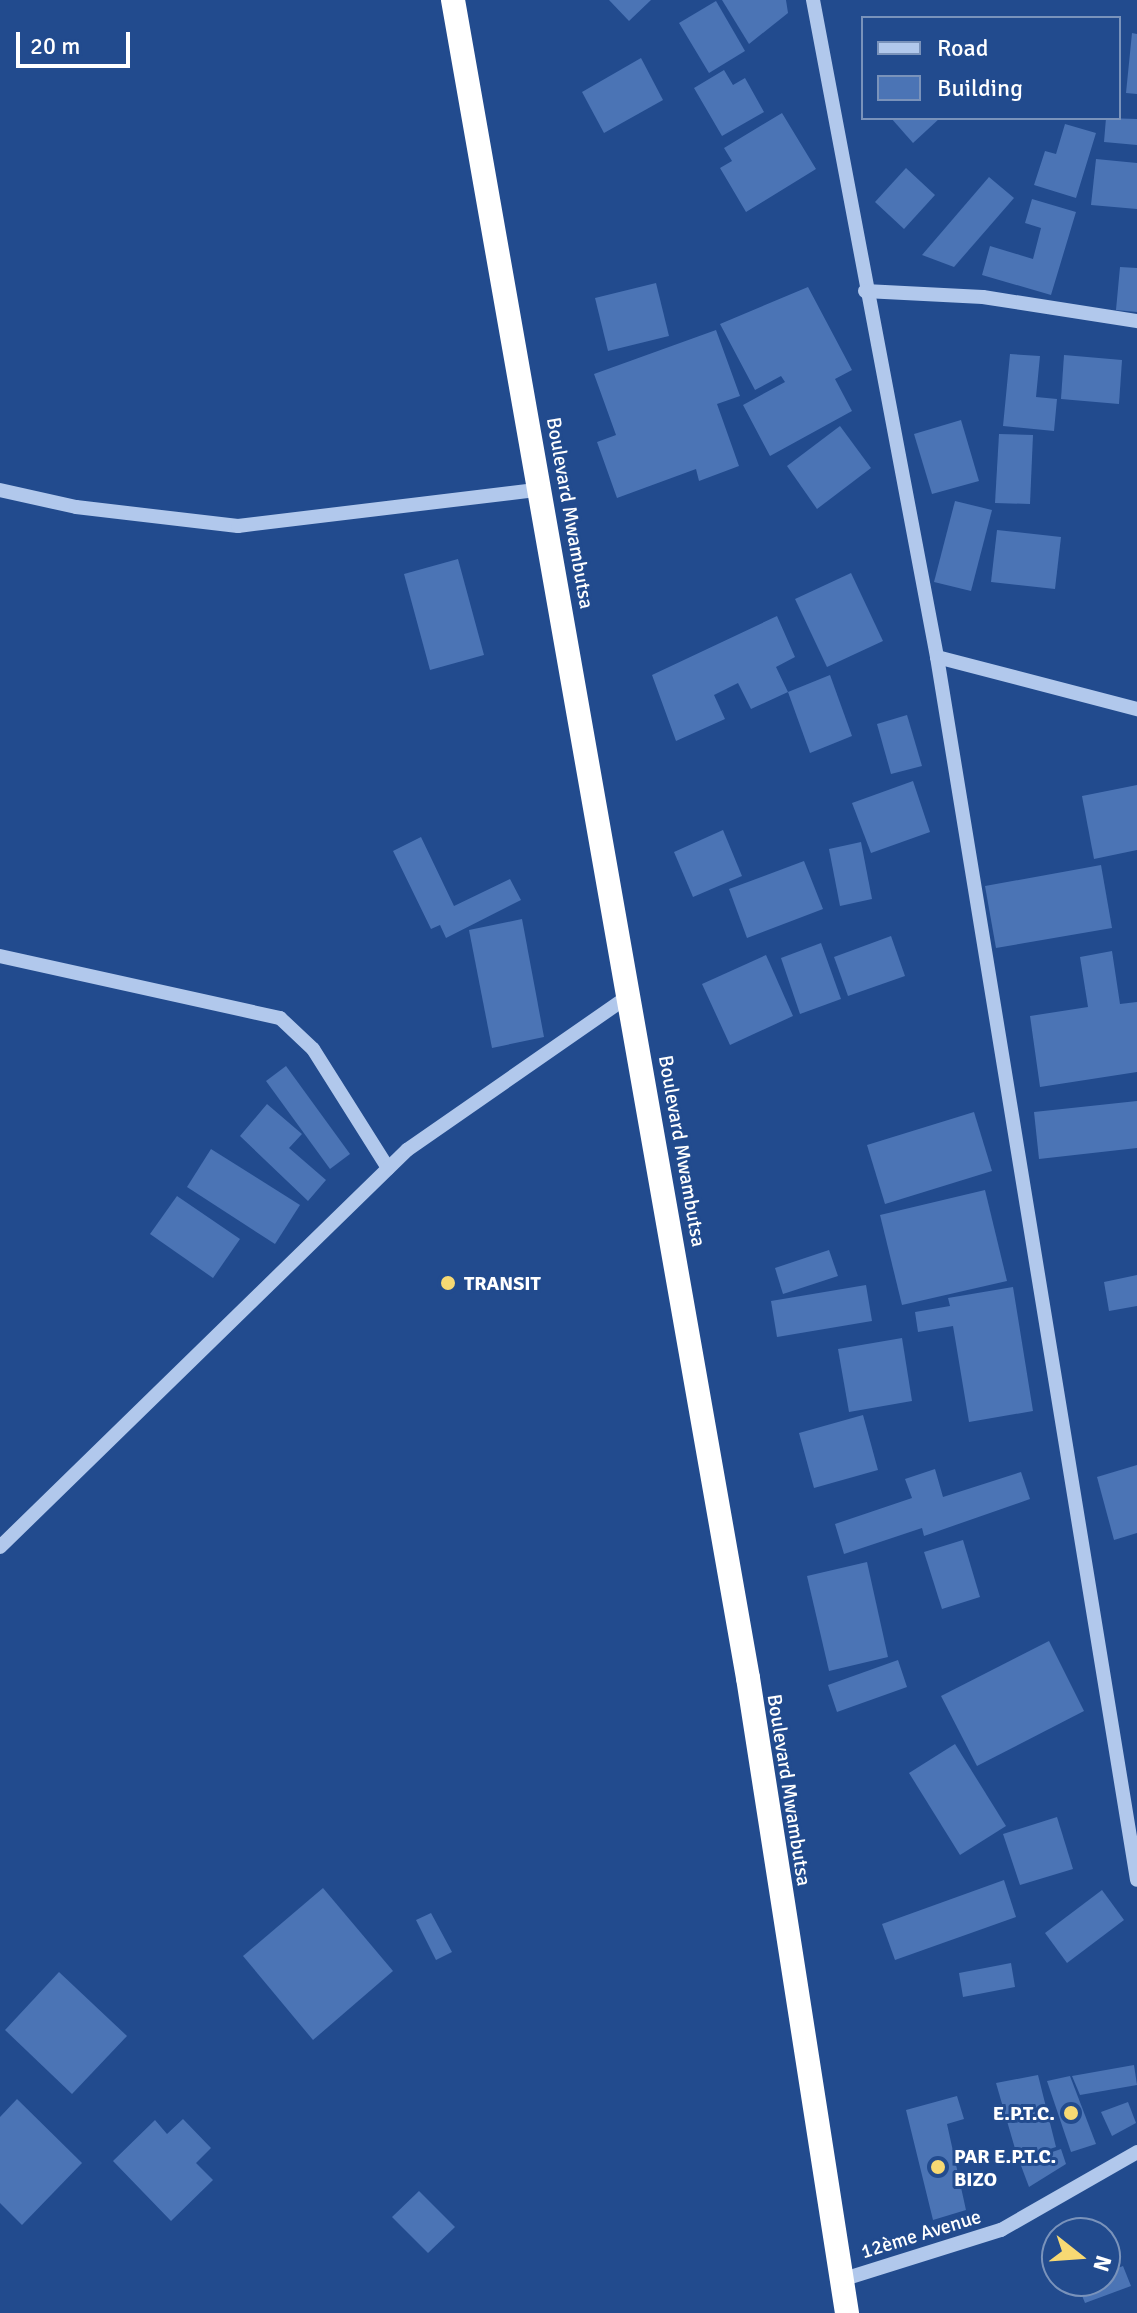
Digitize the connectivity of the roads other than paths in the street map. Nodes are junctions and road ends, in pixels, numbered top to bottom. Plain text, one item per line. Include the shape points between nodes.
1 (453, 0) edge
2 (813, 0) edge
3 (865, 291) junction
4 (1137, 321) edge
5 (542, 489) junction
6 (0, 490) edge
7 (937, 657) junction
8 (1137, 709) edge
9 (0, 956) edge
10 (630, 995) junction
11 (388, 1168) junction
12 (0, 1547) edge
13 (1137, 1880) edge
14 (1137, 2152) edge
15 (841, 2280) junction
16 (847, 2313) edge

1 - 5 highway, Boulevard Mwambutsa
2 - 3 street
3 - 4 street via 983,297
3 - 7 street
5 - 6 street via 238,526 76,507
5 - 10 highway, Boulevard Mwambutsa
7 - 8 street
7 - 13 street
9 - 11 street via 280,1018 313,1049
10 - 11 street via 515,1071
10 - 15 highway, Boulevard Mwambutsa via 748,1678
11 - 12 street
14 - 15 street, 12ème Avenue via 1001,2230
15 - 16 highway, Boulevard Mwambutsa

